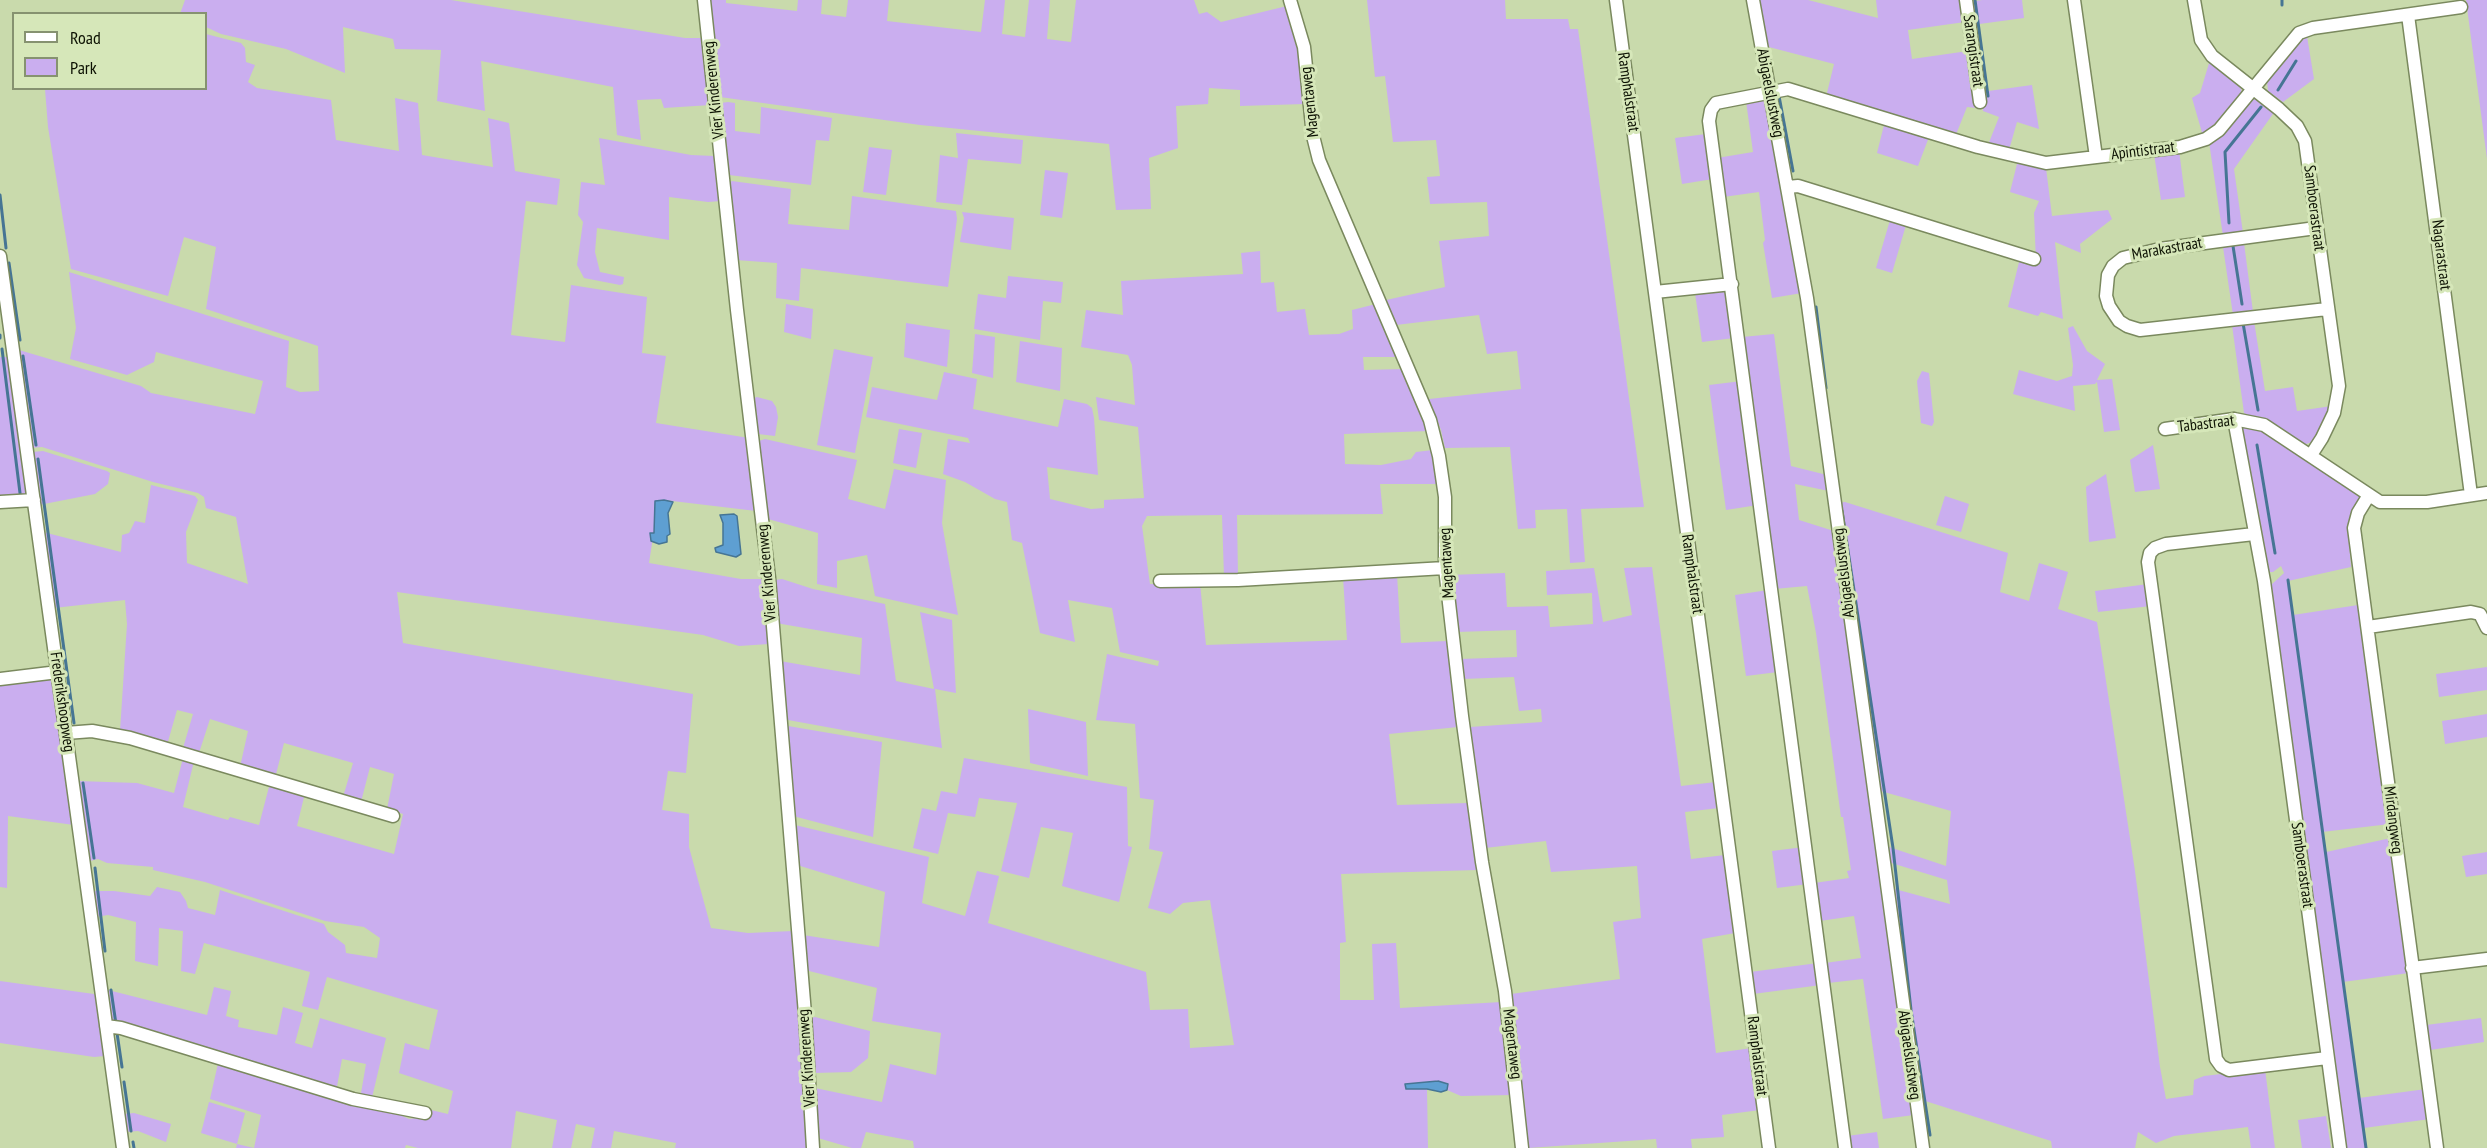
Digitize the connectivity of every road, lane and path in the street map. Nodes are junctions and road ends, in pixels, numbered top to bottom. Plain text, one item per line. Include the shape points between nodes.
1 (704, 0) edge
2 (1290, 0) edge
3 (1616, 0) edge
4 (1753, 0) edge
5 (1966, 0) edge
6 (2074, 0) edge
7 (2194, 0) edge
8 (2461, 8) dead end
9 (2408, 15) junction
10 (2254, 90) junction
11 (1770, 92) junction
12 (1980, 102) dead end
13 (2096, 157) junction
14 (1788, 187) junction
15 (2316, 228) junction
16 (0, 256) edge
17 (2034, 259) dead end
18 (1732, 284) junction
19 (1655, 292) junction
20 (2327, 309) junction
21 (2234, 419) junction
22 (2164, 429) dead end
23 (2311, 455) junction
24 (2487, 493) edge
25 (2369, 495) junction
26 (2471, 495) junction
27 (34, 500) junction
28 (0, 502) edge
29 (2254, 534) junction
30 (1445, 568) junction
31 (1160, 581) dead end
32 (2368, 627) junction
33 (2487, 628) edge
34 (58, 672) junction
35 (0, 680) edge
36 (66, 733) junction
37 (393, 816) dead end
38 (2487, 959) edge
39 (2412, 968) junction
40 (106, 1026) junction
41 (2327, 1058) junction
42 (425, 1113) dead end
43 (123, 1148) edge
44 (813, 1148) edge
45 (1522, 1148) edge
46 (1769, 1148) edge
47 (1845, 1148) edge
48 (1923, 1148) edge
49 (2340, 1148) edge
50 (2437, 1148) edge

1 - 44 street, Vier Kinderenweg via 768,575
2 - 30 street, Magentaweg via 1304,47 1319,160 1434,433 1444,497
3 - 19 street, Ramphalstraat
4 - 11 street, Abigaelslustweg
5 - 12 street, Sarangistraat
6 - 13 street, Apintistraat
7 - 10 street, Samboerastraat via 2201,40 2212,56
8 - 9 street, Apintistraat
9 - 10 street, Apintistraat via 2299,33
9 - 26 street, Nagarastraat
10 - 13 street, Apintistraat via 2206,139 2180,147
10 - 15 street, Samboerastraat via 2297,126 2305,141
11 - 13 street via 1788,89 1978,147 2046,163
11 - 14 street, Abigaelslustweg
11 - 18 street via 1716,103 1711,110
14 - 17 street via 1798,186
14 - 48 street, Abigaelslustweg via 1836,500 1847,605
15 - 20 street, Samboerastraat
15 - 20 street, Marakastraat via 2160,249 2123,258 2108,275 2106,296 2119,321 2140,330
16 - 27 street, Frederikshoopweg
18 - 19 street
18 - 47 street
19 - 46 street, Ramphalstraat
20 - 23 street, Samboerastraat via 2338,400
21 - 22 street, Tabastraat
21 - 23 street, Tabastraat via 2264,425
21 - 29 street, Samboerastraat
23 - 25 street, Tabastraat
24 - 26 street, Tabastraat
25 - 26 street, Tabastraat via 2380,502 2397,503
25 - 32 street, Mirdangweg via 2354,528
27 - 28 street
27 - 34 street, Frederikshoopweg
29 - 41 street, Samboerastraat via 2264,581
29 - 41 street via 2166,544 2150,553 2148,562 2216,1059 2229,1070
30 - 31 street
30 - 45 street, Magentaweg via 1475,817 1505,991
32 - 33 street via 2471,612 2480,614
32 - 39 street, Mirdangweg
34 - 35 street
34 - 36 street, Frederikshoopweg
36 - 37 street via 92,731 130,738
36 - 40 street, Frederikshoopweg
38 - 39 street
39 - 50 street, Mirdangweg
40 - 42 street via 342,1096
40 - 43 street, Frederikshoopweg
41 - 49 street, Samboerastraat

